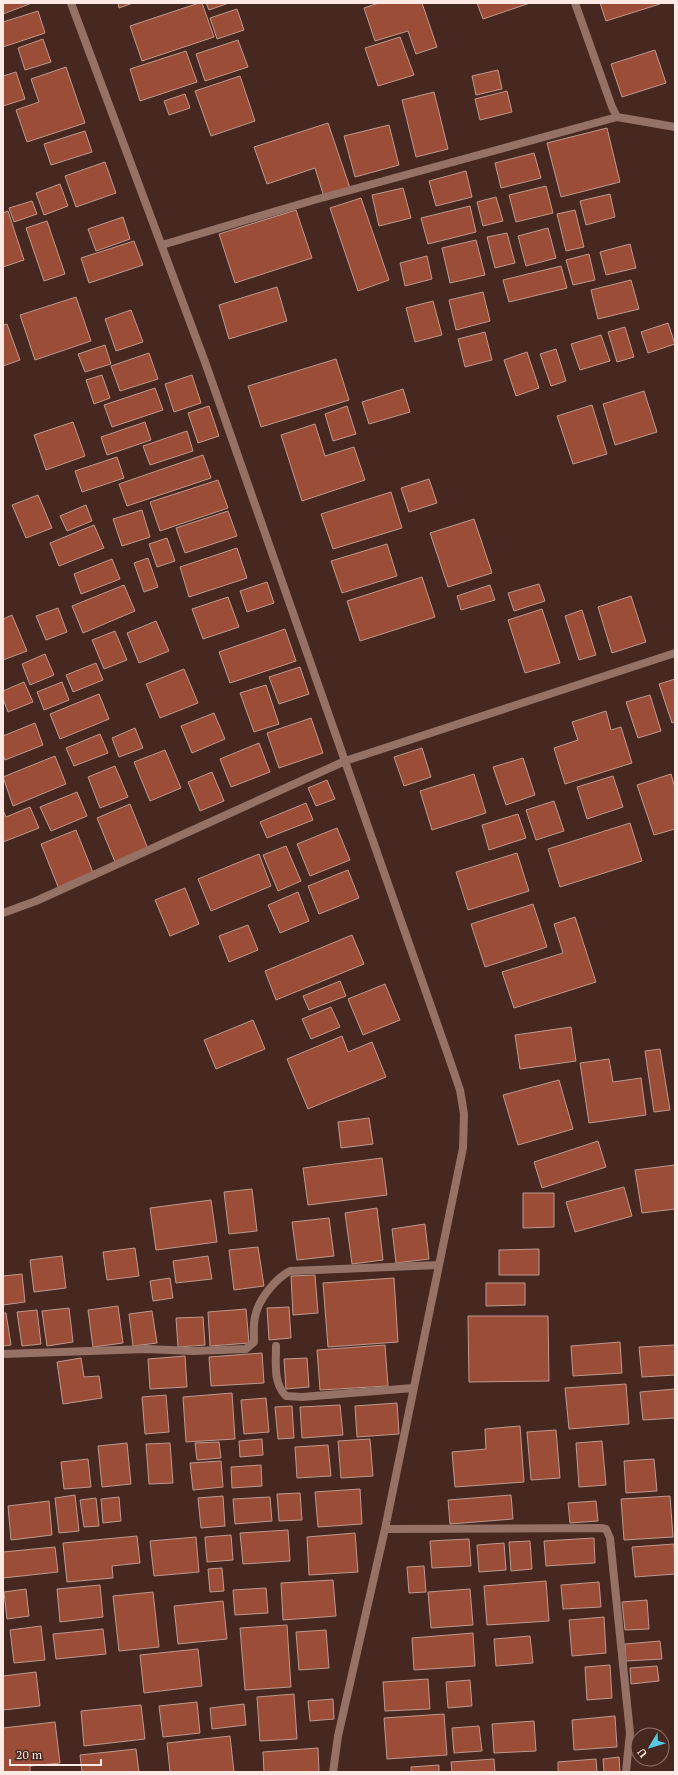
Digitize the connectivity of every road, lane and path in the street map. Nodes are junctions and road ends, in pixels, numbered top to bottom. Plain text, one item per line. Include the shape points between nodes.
1 (71, 3) edge
2 (575, 3) edge
3 (617, 117) junction
4 (675, 127) edge
5 (162, 245) junction
6 (675, 653) edge
7 (346, 761) junction
8 (3, 913) edge
9 (439, 1265) junction
10 (276, 1346) dead end
11 (3, 1354) edge
12 (413, 1388) junction
13 (385, 1529) junction
14 (333, 1772) edge
15 (626, 1772) edge

1 - 5 street
2 - 3 street
3 - 4 street
3 - 5 street via 314,200
5 - 7 street
6 - 7 street
7 - 8 street via 36,901
7 - 9 street via 460,1090 464,1114 463,1148
9 - 11 street via 290,1271 281,1275 272,1285 258,1309 254,1318 254,1342 246,1349 147,1349
9 - 12 street
10 - 12 street via 277,1378 281,1391 286,1396 302,1397
12 - 13 street
13 - 14 street via 338,1736
13 - 15 street via 606,1529 610,1538 627,1695 630,1733

